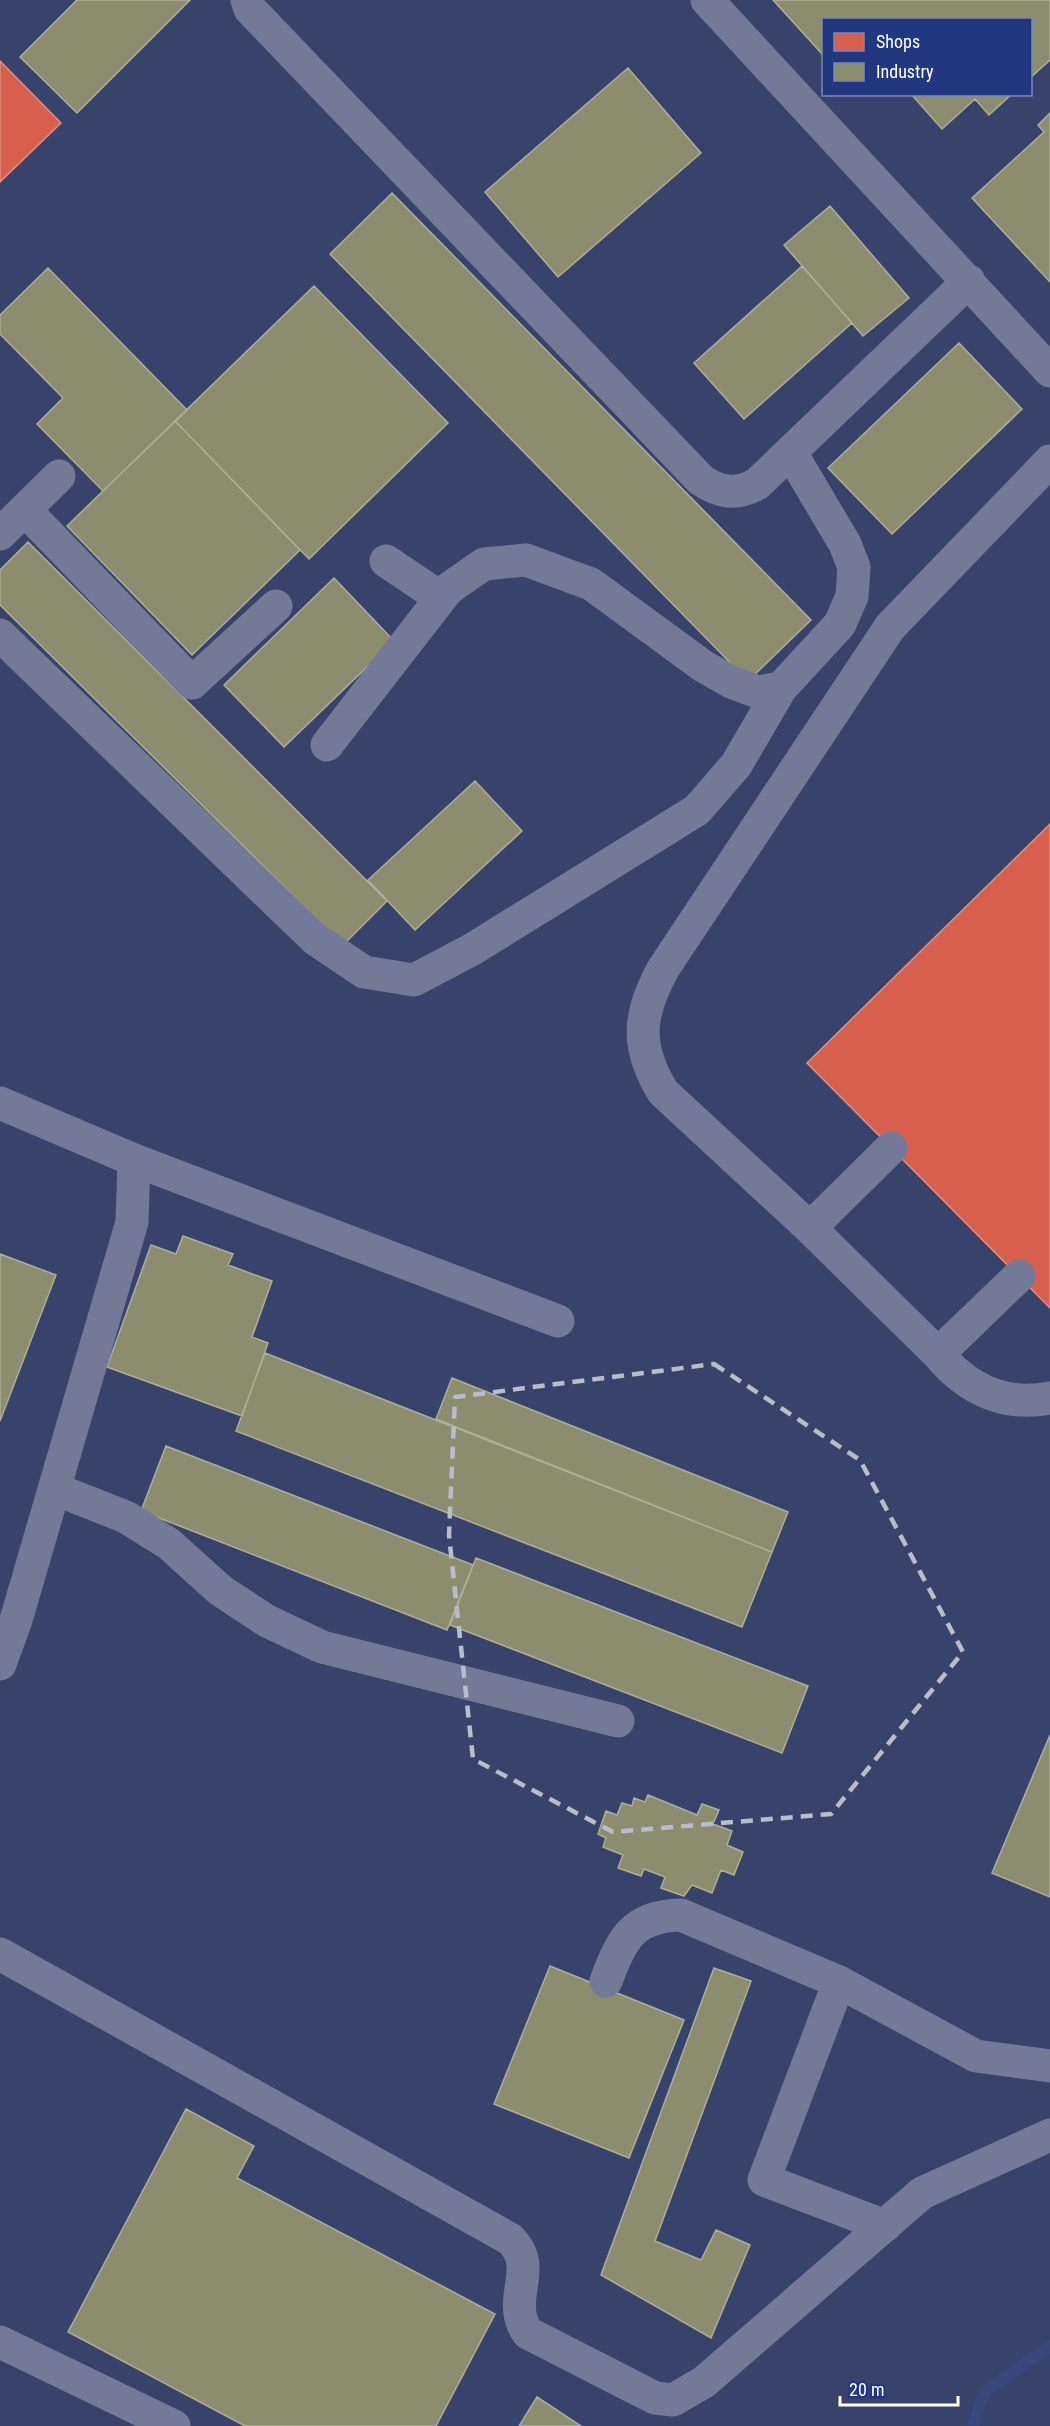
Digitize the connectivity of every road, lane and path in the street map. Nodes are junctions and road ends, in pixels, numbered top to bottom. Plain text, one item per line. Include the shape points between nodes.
1 (246, 0) edge
2 (708, 0) edge
3 (969, 281) junction
4 (1050, 371) edge
5 (791, 453) junction
6 (1050, 461) edge
7 (59, 476) dead end
8 (25, 510) junction
9 (0, 534) edge
10 (386, 561) dead end
11 (441, 598) junction
12 (276, 606) dead end
13 (0, 635) edge
14 (781, 688) junction
15 (327, 745) dead end
16 (0, 1103) edge
17 (891, 1148) dead end
18 (134, 1160) junction
19 (810, 1228) junction
20 (1019, 1276) dead end
21 (558, 1321) dead end
22 (938, 1354) junction
23 (1050, 1398) edge
24 (55, 1489) junction
25 (0, 1664) edge
26 (618, 1721) dead end
27 (0, 1954) edge
28 (606, 1981) dead end
29 (839, 1982) junction
30 (1050, 2066) edge
31 (1050, 2135) edge
32 (885, 2226) junction
33 (0, 2342) edge
34 (174, 2426) edge

1 - 5 lane via 250,9 701,480 722,491 746,490
2 - 3 lane
3 - 4 lane
3 - 5 lane
5 - 14 lane via 845,544 854,567 852,596 840,624
6 - 19 lane via 890,627 663,969 649,996 642,1026 644,1049 663,1092
7 - 8 lane
8 - 9 lane
8 - 12 lane via 192,683
10 - 11 lane
11 - 14 lane via 484,564 526,560 591,584 731,682 759,692
11 - 15 lane
13 - 14 lane via 315,939 364,972 414,980 471,950 697,810 736,765
16 - 18 lane
17 - 19 lane
18 - 21 lane
18 - 24 lane via 132,1222
19 - 22 lane
20 - 22 lane
22 - 23 lane via 954,1374 999,1398
24 - 25 lane
24 - 26 lane via 126,1517 169,1544 220,1590 267,1622 322,1647
27 - 32 lane via 510,2239 518,2247 524,2265 518,2305 519,2317 528,2333 655,2398 673,2400 704,2382
28 - 29 lane via 619,1948 630,1933 645,1921 681,1915
29 - 30 lane via 976,2056
29 - 32 lane via 764,2180
31 - 32 lane via 922,2193
33 - 34 lane

